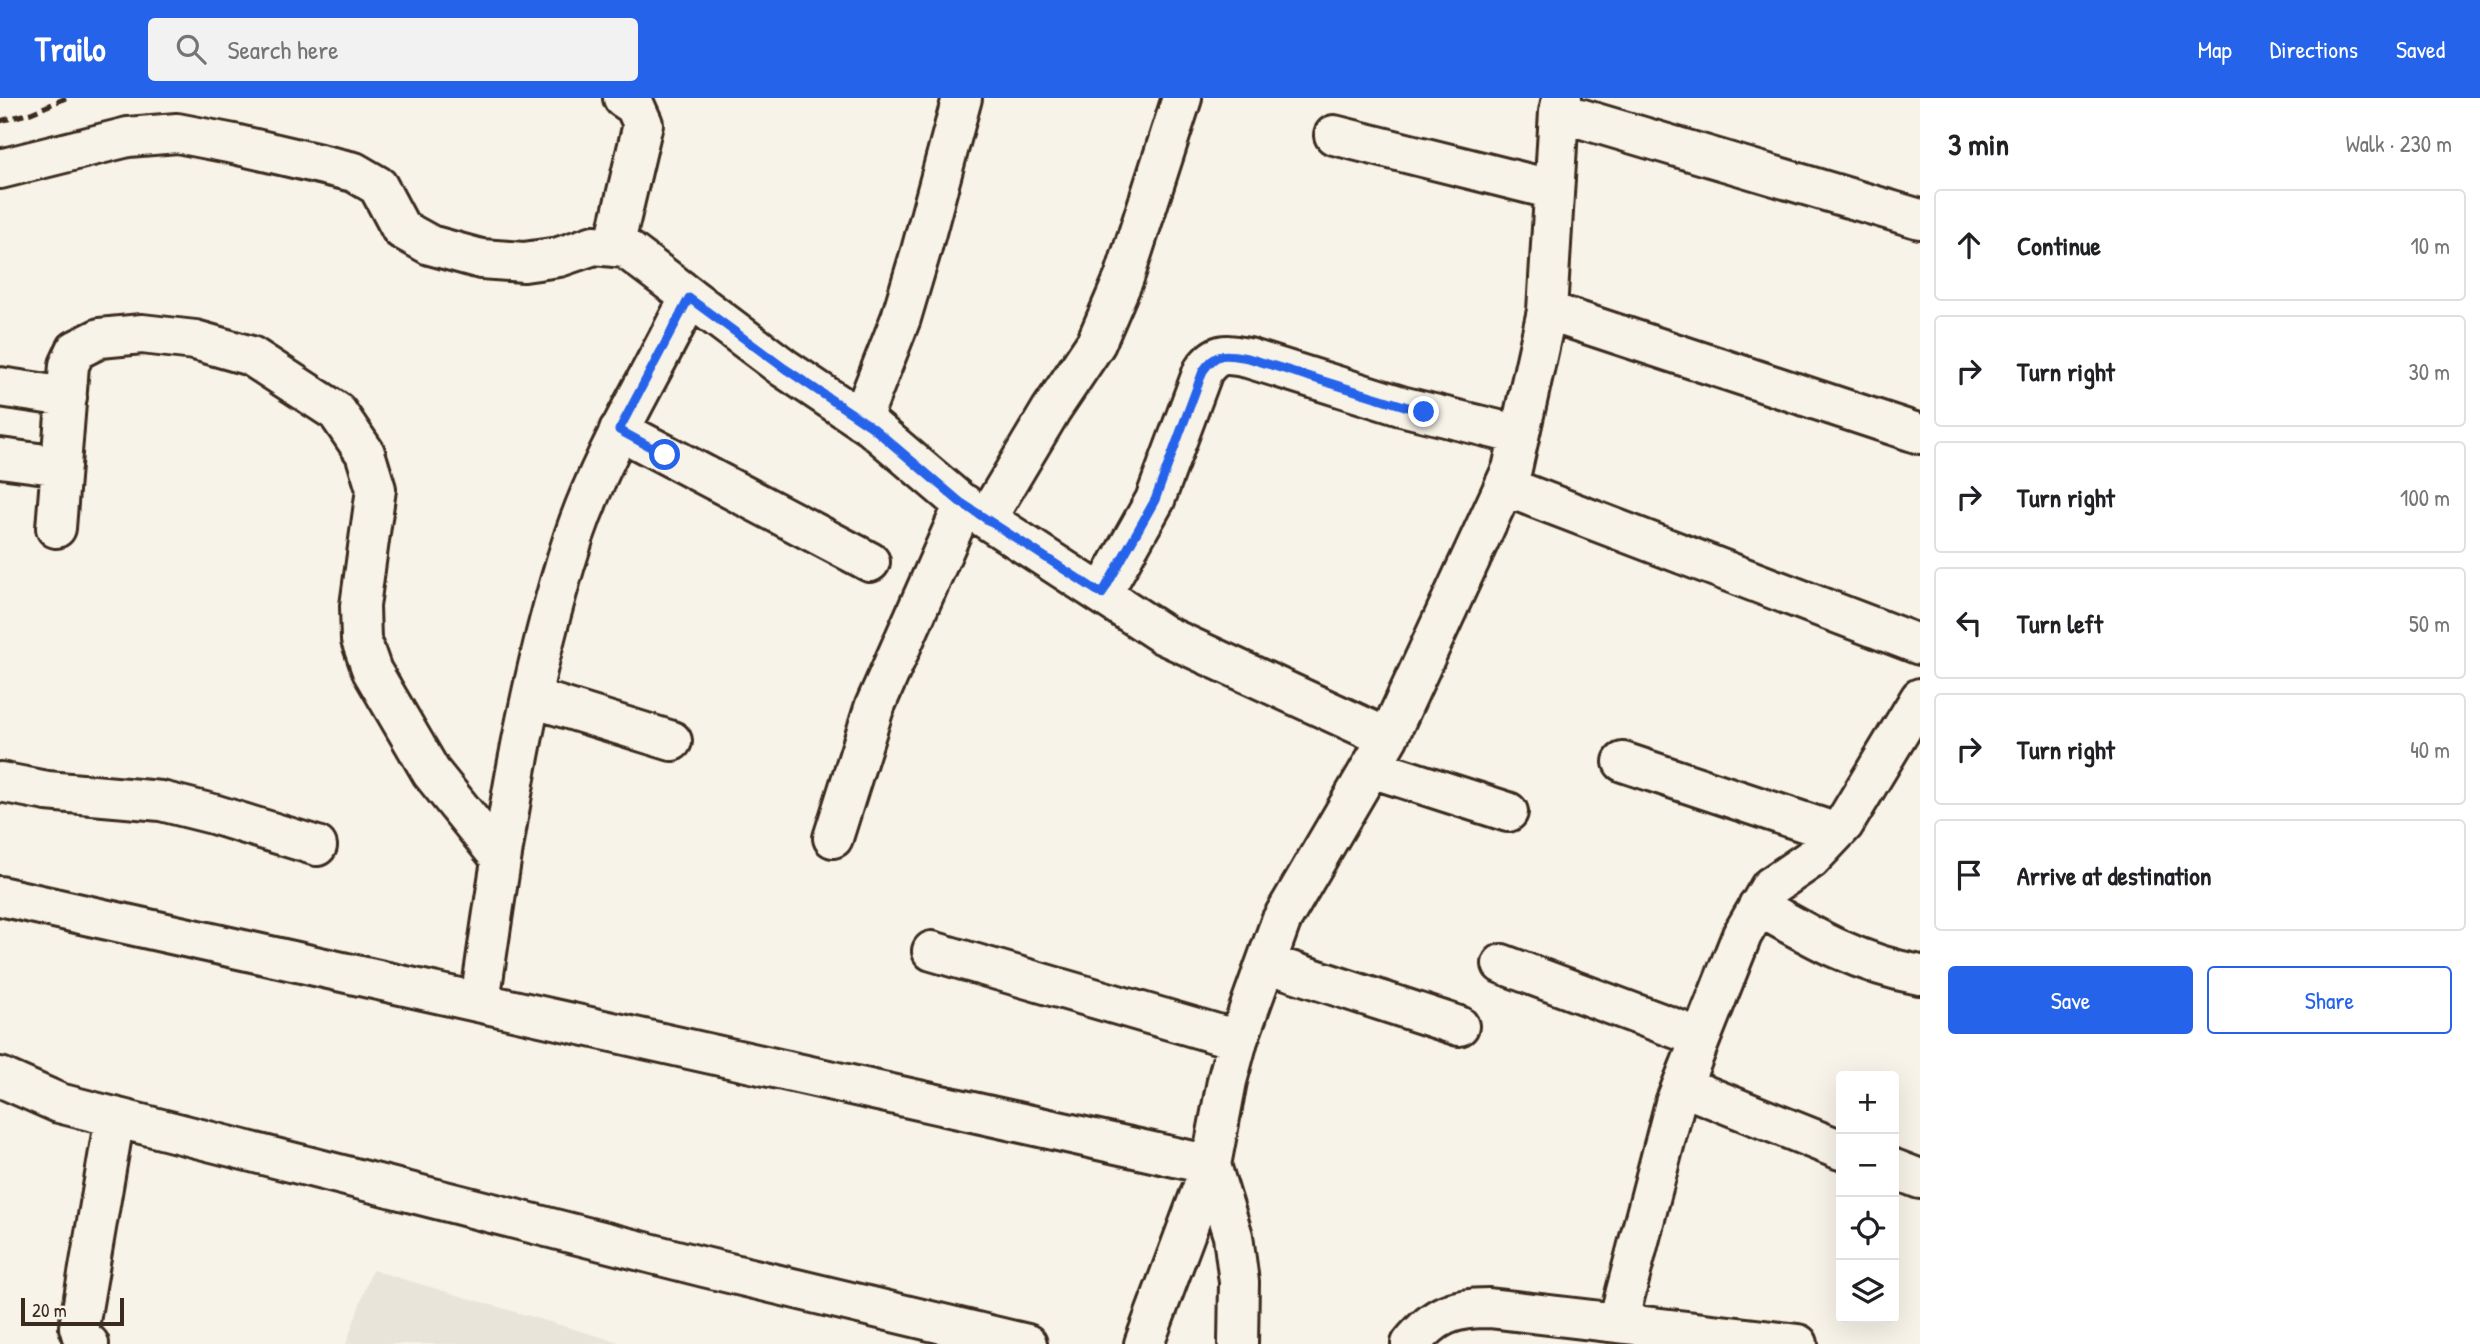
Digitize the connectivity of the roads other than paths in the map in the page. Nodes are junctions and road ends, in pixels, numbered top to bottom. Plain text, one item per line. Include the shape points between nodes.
1 (623, 98) edge
2 (1182, 98) edge
3 (958, 99) edge
4 (1561, 105) edge
5 (1334, 135) dead end
6 (0, 169) edge
7 (1554, 190) junction
8 (1920, 219) edge
9 (614, 247) junction
10 (689, 298) junction
11 (1547, 311) junction
12 (0, 387) edge
13 (67, 397) junction
14 (862, 420) junction
15 (619, 430) junction
16 (1920, 434) edge
17 (1519, 435) junction
18 (0, 458) edge
19 (61, 466) junction
20 (1504, 486) junction
21 (975, 511) junction
22 (56, 528) dead end
23 (870, 562) dead end
24 (1102, 594) junction
25 (1920, 645) edge
26 (533, 698) junction
27 (1920, 698) edge
28 (672, 741) dead end
29 (1909, 742) edge
30 (1379, 753) junction
31 (1623, 762) dead end
32 (0, 782) edge
33 (1508, 812) dead end
34 (1835, 832) junction
35 (833, 838) dead end
36 (317, 846) dead end
37 (501, 859) junction
38 (0, 896) edge
39 (1758, 906) junction
40 (932, 951) dead end
41 (1266, 963) junction
42 (1502, 964) dead end
43 (1920, 975) edge
44 (480, 1002) junction
45 (1459, 1026) dead end
46 (1701, 1038) junction
47 (1238, 1040) junction
48 (0, 1077) edge
49 (1682, 1086) junction
50 (115, 1117) junction
51 (1836, 1148) edge
52 (1211, 1165) junction
53 (1899, 1171) edge
54 (1920, 1179) edge
55 (1627, 1330) edge
56 (89, 1344) edge
57 (1027, 1344) edge
58 (1144, 1344) edge
59 (1238, 1344) edge
60 (1411, 1344) edge
61 (1798, 1344) edge

1 - 9 street via 635,106 643,124
2 - 21 street via 1124,278 1096,343
3 - 14 street via 901,318
4 - 7 street
4 - 8 street
5 - 7 street
6 - 9 street via 128,138 177,134 354,173 378,186 401,229 430,245 481,259 524,262 594,245
7 - 11 street
9 - 10 street via 625,248
10 - 14 street
10 - 15 street
11 - 16 street
11 - 17 street
12 - 13 street
13 - 19 street
13 - 37 street via 69,365 76,350 100,338 142,334 195,340 251,356 337,412 365,453 376,489 360,606 362,640 372,671 431,772
14 - 21 street
15 - 23 street
15 - 26 street via 575,535
17 - 20 street
17 - 24 street via 1401,406 1248,358 1217,357 1203,371 1155,500
18 - 19 street
19 - 22 street
20 - 25 street
20 - 30 street
21 - 24 street
21 - 35 street via 874,708
24 - 30 street via 1164,635
26 - 28 street
26 - 37 street
27 - 29 street
29 - 34 street
30 - 33 street
30 - 41 street via 1281,921
31 - 34 street
32 - 36 street via 161,801
34 - 39 street via 1811,859 1770,887
37 - 44 street
38 - 44 street
39 - 43 street via 1843,953 1886,969
39 - 46 street
40 - 47 street
41 - 45 street
41 - 47 street
42 - 46 street
44 - 52 street
46 - 49 street
47 - 52 street
48 - 50 street via 59,1103
49 - 51 street
49 - 55 street
50 - 56 street via 79,1326
50 - 57 street via 691,1264
52 - 58 street
52 - 59 street via 1233,1236 1239,1282
53 - 54 street
55 - 60 street via 1504,1308 1464,1308 1426,1325
55 - 61 street

